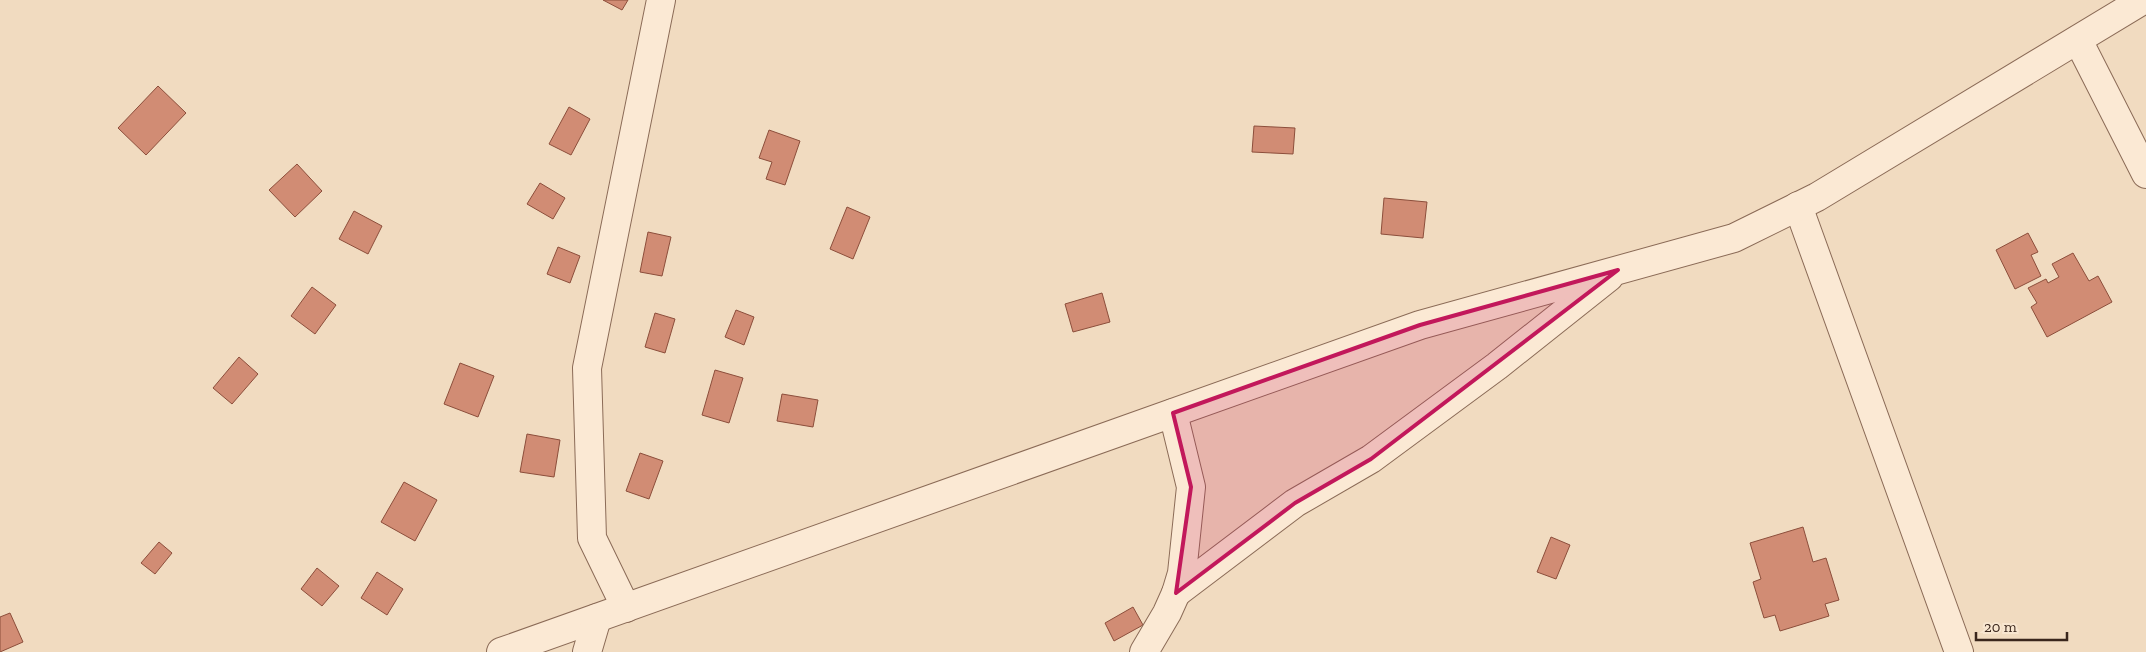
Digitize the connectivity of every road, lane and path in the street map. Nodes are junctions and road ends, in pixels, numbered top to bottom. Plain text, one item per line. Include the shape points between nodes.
1 (661, 0) edge
2 (2143, 0) edge
3 (2078, 40) junction
4 (2146, 174) edge
5 (1798, 206) junction
6 (1618, 270) junction
7 (1173, 413) junction
8 (1176, 593) junction
9 (626, 608) junction
10 (597, 618) junction
11 (501, 652) edge
12 (587, 652) edge
13 (1144, 652) edge
14 (1959, 652) edge

1 - 9 street via 587,368 592,538
2 - 3 street
3 - 4 street
3 - 5 street
5 - 6 street via 1734,238
5 - 14 street
6 - 7 street via 1420,325
6 - 8 street via 1497,366 1371,459 1295,503
7 - 8 street via 1191,488 1182,572
7 - 9 street
8 - 13 street
9 - 10 street
10 - 11 street
10 - 12 street

